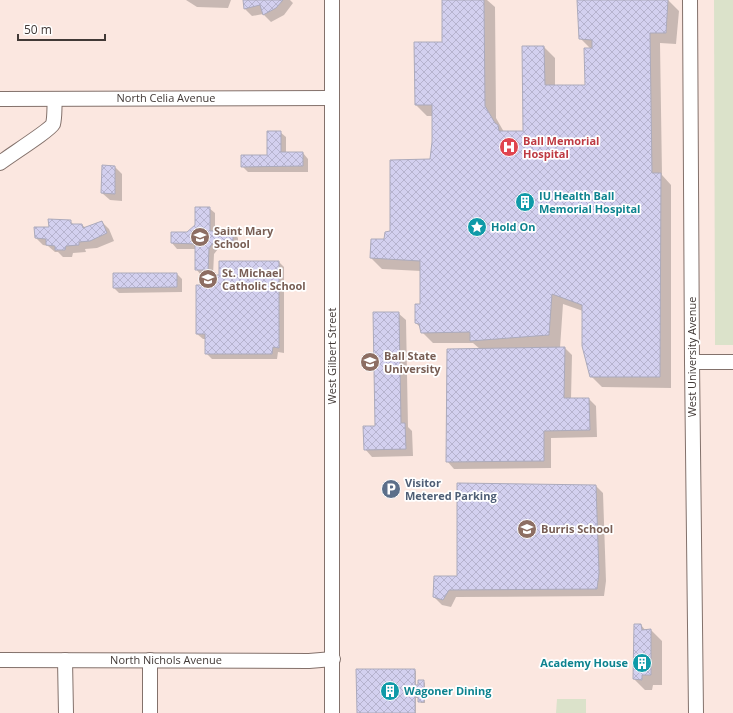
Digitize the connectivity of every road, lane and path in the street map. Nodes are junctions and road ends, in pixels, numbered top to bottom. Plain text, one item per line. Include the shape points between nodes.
1 (332, 0) edge
2 (690, 0) edge
3 (332, 98) junction
4 (0, 99) edge
5 (55, 99) junction
6 (0, 163) edge
7 (692, 362) junction
8 (733, 362) edge
9 (333, 659) junction
10 (0, 660) edge
11 (65, 660) junction
12 (150, 660) junction
13 (66, 713) edge
14 (150, 713) edge
15 (332, 713) edge
16 (696, 713) edge

1 - 3 street, West Gilbert Street
2 - 7 street, West University Avenue
3 - 5 street, North Celia Avenue
3 - 9 street, West Gilbert Street
4 - 5 street, North Celia Avenue
5 - 6 street via 52,125 47,132
7 - 8 street
7 - 16 street, West University Avenue
9 - 12 street, North Nichols Avenue
9 - 15 street, West Gilbert Street
10 - 11 street, North Nichols Avenue
11 - 12 street, North Nichols Avenue
11 - 13 street
12 - 14 street

